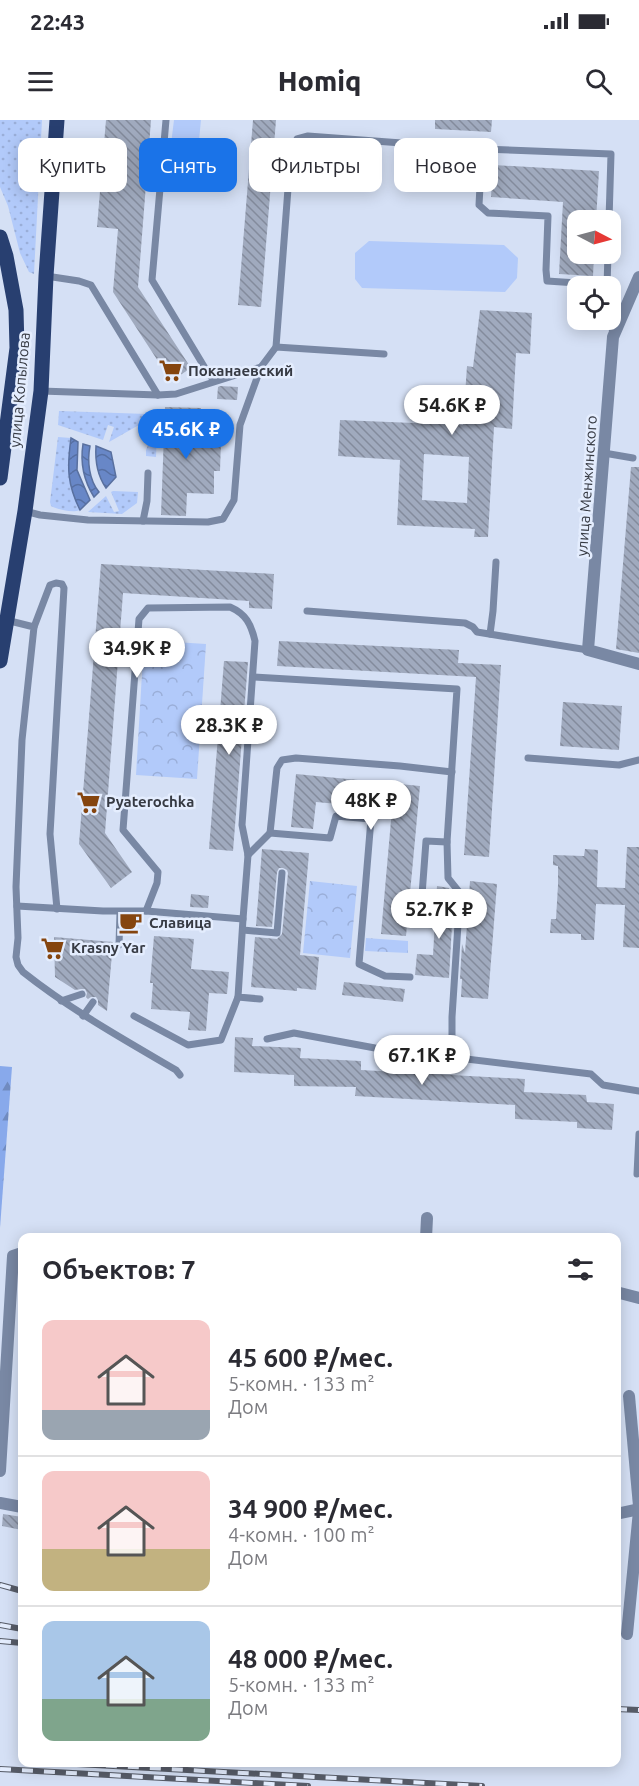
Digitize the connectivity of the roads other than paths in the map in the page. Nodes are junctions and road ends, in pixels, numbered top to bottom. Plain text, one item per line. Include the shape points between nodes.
1 (57, 120) edge
2 (166, 120) edge
3 (394, 142) edge
4 (498, 150) edge
5 (480, 192) edge
6 (609, 210) edge
7 (0, 237) edge
8 (46, 276) junction
9 (639, 277) edge
10 (567, 283) edge
11 (612, 330) edge
12 (613, 337) junction
13 (276, 347) junction
14 (384, 354) dead end
15 (261, 367) junction
16 (214, 381) junction
17 (41, 391) junction
18 (158, 395) junction
19 (604, 453) junction
20 (633, 458) dead end
21 (148, 473) dead end
22 (0, 478) edge
23 (25, 511) junction
24 (142, 521) junction
25 (496, 562) dead end
26 (308, 611) dead end
27 (6, 620) junction
28 (34, 627) junction
29 (490, 634) junction
30 (588, 650) junction
31 (0, 661) edge
32 (639, 664) edge
33 (253, 676) junction
34 (528, 758) dead end
35 (639, 760) edge
36 (452, 772) junction
37 (270, 833) junction
38 (447, 842) junction
39 (248, 855) junction
40 (282, 873) dead end
41 (17, 906) junction
42 (57, 909) junction
43 (146, 911) junction
44 (120, 912) junction
45 (243, 919) junction
46 (420, 922) dead end
47 (243, 930) junction
48 (119, 945) dead end
49 (410, 977) dead end
50 (82, 994) dead end
51 (238, 997) junction
52 (260, 999) dead end
53 (61, 1002) junction
54 (93, 1002) dead end
55 (83, 1016) junction
56 (134, 1016) dead end
57 (267, 1040) dead end
58 (452, 1057) junction
59 (180, 1075) dead end
60 (639, 1091) edge
61 (639, 1134) edge
62 (637, 1174) dead end
63 (427, 1218) dead end
64 (426, 1233) edge
65 (18, 1254) edge
66 (621, 1293) edge
67 (639, 1298) edge
68 (629, 1396) dead end
69 (0, 1471) edge
70 (0, 1503) edge
71 (18, 1506) edge
72 (639, 1509) edge
73 (621, 1513) edge
74 (627, 1634) dead end

1 - 8 main road, улица Копылова
2 - 16 lane via 152,280
3 - 13 lane via 308,136 297,139 291,149
4 - 6 lane via 611,154
5 - 10 lane via 479,205 488,213 548,216 547,281
7 - 22 main road, улица Копылова via 16,310 16,348
8 - 17 main road, улица Копылова
8 - 18 lane via 91,285
9 - 12 street, улица Менжинского
11 - 12 lane
12 - 19 street, улица Менжинского
13 - 14 lane
13 - 15 lane
15 - 16 lane
15 - 24 lane via 240,425 234,500 223,519
16 - 18 lane via 176,394
17 - 18 lane
17 - 23 main road, улица Копылова
19 - 20 lane
19 - 30 street, улица Менжинского
21 - 24 lane
23 - 24 lane via 88,520
23 - 27 main road, улица Копылова
25 - 29 lane
26 - 29 lane via 465,623 477,632
27 - 28 lane
27 - 31 main road, улица Копылова
28 - 41 lane via 22,740
28 - 42 lane via 50,585 62,584 50,834
29 - 30 lane
30 - 32 street
33 - 36 lane via 457,689
33 - 39 lane via 242,825
33 - 43 lane via 252,626 238,610 148,608 139,619 123,830 158,873
34 - 35 lane via 619,765
36 - 37 lane via 282,760 277,768
36 - 38 lane
37 - 39 lane
37 - 49 lane via 330,838 336,816 371,819 359,964 385,976
38 - 46 lane via 426,841
38 - 58 lane via 448,878 460,892
39 - 45 lane
40 - 47 lane via 277,933
41 - 42 lane
41 - 53 lane via 18,965
42 - 44 lane
43 - 44 lane
43 - 45 lane
44 - 48 lane
45 - 47 lane
47 - 51 lane
50 - 53 lane
51 - 52 lane
51 - 56 lane via 221,1040 188,1045
53 - 55 lane
54 - 55 lane
55 - 59 lane
57 - 58 lane via 294,1033
58 - 60 lane via 591,1074 603,1085
61 - 62 lane
63 - 64 street
65 - 69 street via 12,1256
66 - 67 street
68 - 72 street
70 - 71 street
72 - 73 street
72 - 74 street

